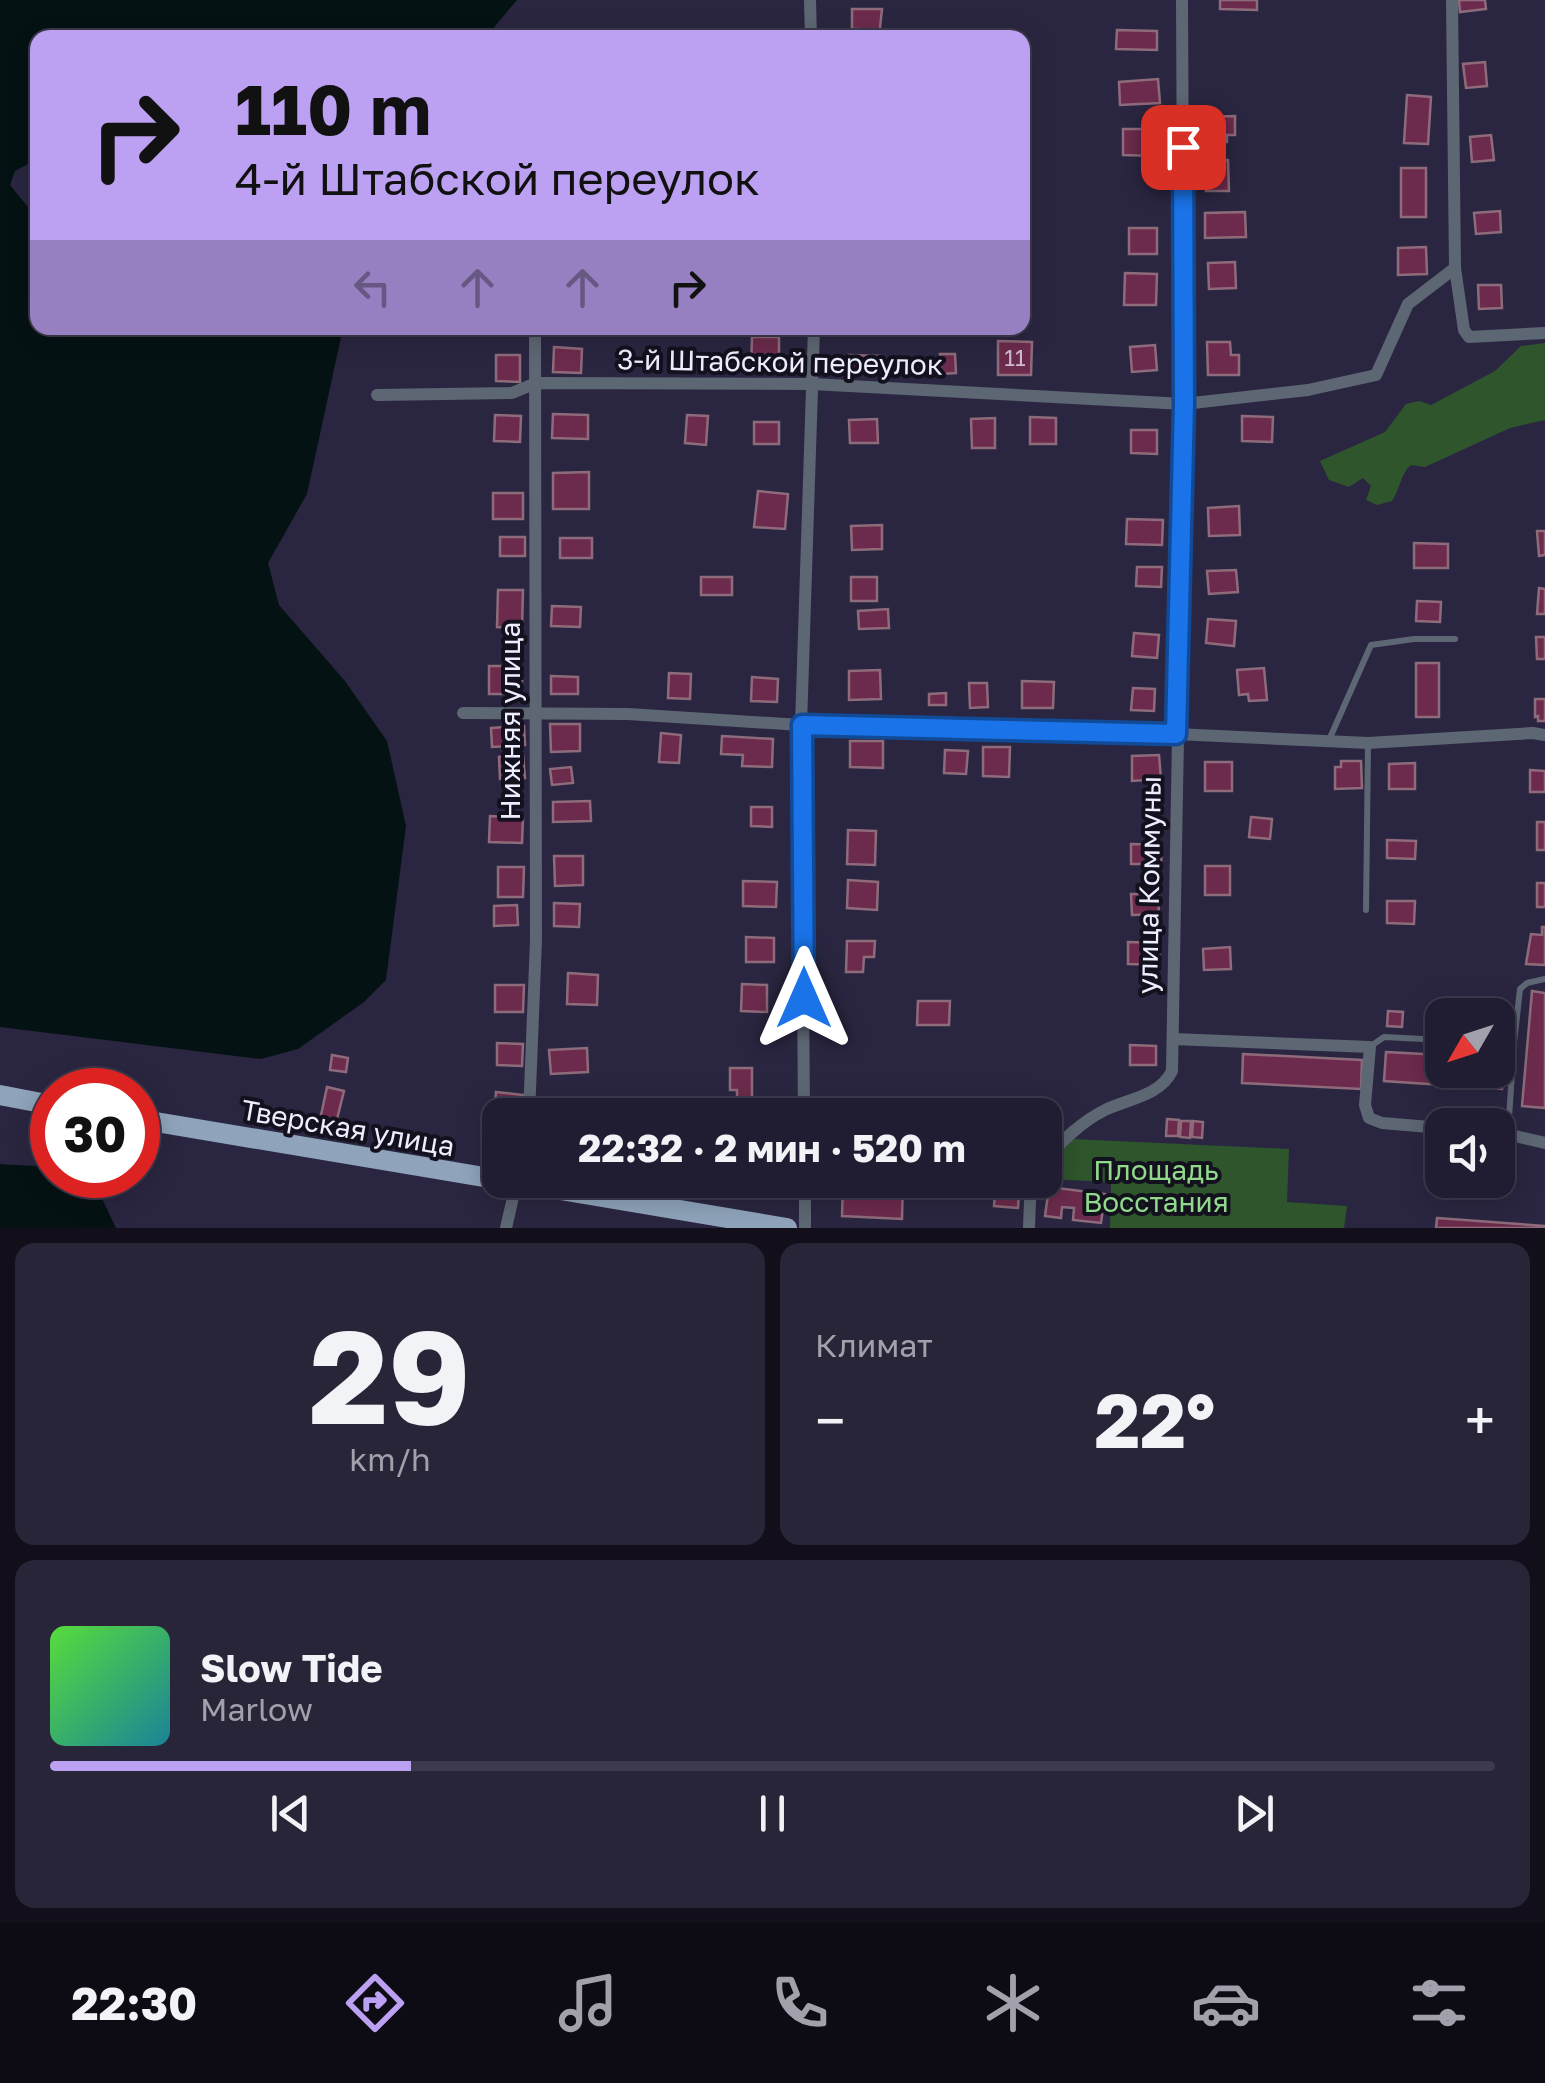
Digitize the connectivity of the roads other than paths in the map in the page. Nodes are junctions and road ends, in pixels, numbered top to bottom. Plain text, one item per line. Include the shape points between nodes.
1 (810, 0) edge
2 (1182, 0) edge
3 (1452, 0) edge
4 (811, 30) edge
5 (1455, 268) junction
6 (1545, 333) edge
7 (535, 335) edge
8 (814, 335) edge
9 (536, 383) junction
10 (812, 384) junction
11 (376, 396) dead end
12 (1184, 404) junction
13 (1455, 639) dead end
14 (534, 712) junction
15 (463, 713) dead end
16 (802, 725) junction
17 (1176, 734) junction
18 (1545, 735) edge
19 (1328, 742) junction
20 (1368, 743) junction
21 (1366, 910) dead end
22 (1545, 979) edge
23 (1515, 1034) edge
24 (1172, 1039) junction
25 (1425, 1039) edge
26 (1370, 1047) junction
27 (0, 1096) edge
28 (530, 1098) edge
29 (804, 1098) edge
30 (30, 1101) edge
31 (160, 1123) edge
32 (1425, 1127) edge
33 (1515, 1135) edge
34 (1545, 1143) edge
35 (1062, 1144) edge
36 (482, 1176) edge
37 (513, 1198) edge
38 (610, 1198) edge
39 (805, 1198) edge
40 (1031, 1198) edge
41 (506, 1228) edge
42 (787, 1228) edge
43 (805, 1228) edge
44 (1029, 1228) edge

1 - 4 street
2 - 12 street, улица Коммуны
3 - 5 street
5 - 6 street via 1469,337
5 - 12 street, 3-й Штабской переулок via 1408,304 1376,375
7 - 9 street, Нижняя улица
8 - 10 street
9 - 10 street, 3-й Штабской переулок
9 - 11 street, 3-й Штабской переулок via 512,393
9 - 14 street, Нижняя улица
10 - 12 street, 3-й Штабской переулок
10 - 16 street
12 - 17 street, улица Коммуны
13 - 19 lane via 1371,645
14 - 15 street
14 - 16 street
14 - 28 street, Нижняя улица
16 - 17 street
16 - 29 street
17 - 19 street
17 - 24 street, улица Коммуны
18 - 20 street
19 - 20 street
20 - 21 lane
22 - 23 lane via 1520,988
24 - 26 street
24 - 35 street, улица Коммуны via 1168,1080 1094,1117
25 - 26 lane via 1384,1037
26 - 32 street via 1369,1118
27 - 30 main road
31 - 36 main road, Тверская улица
33 - 34 street
37 - 41 street
38 - 42 main road, Тверская улица
39 - 43 street
40 - 44 street

